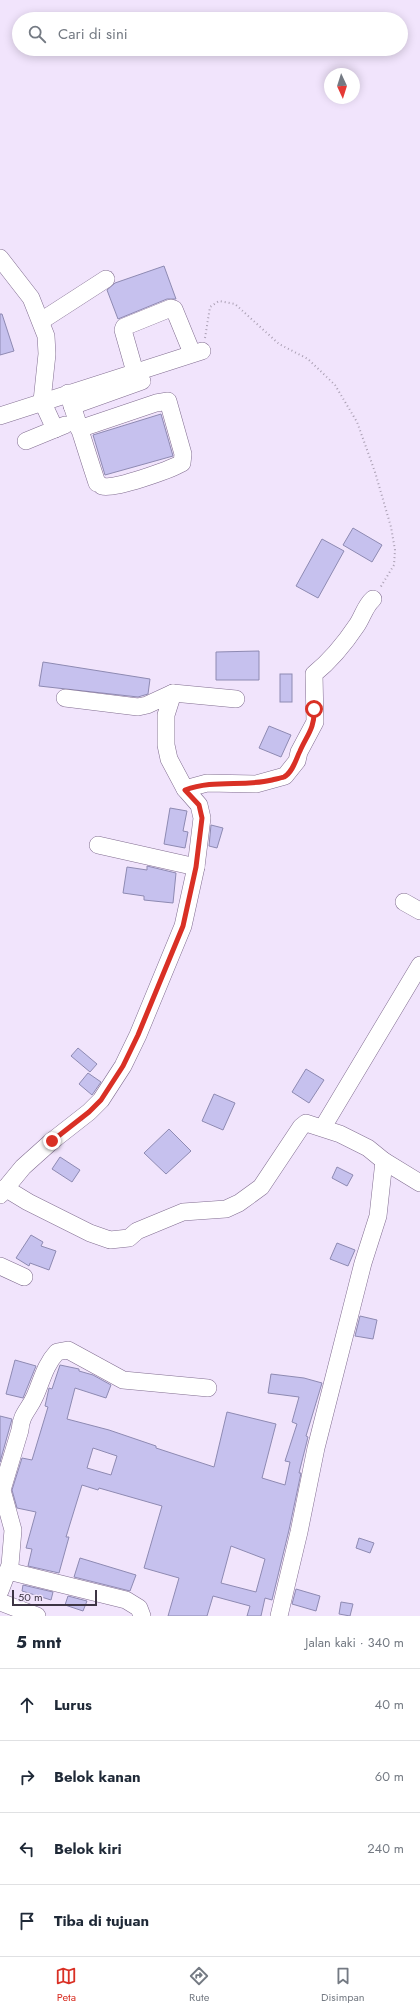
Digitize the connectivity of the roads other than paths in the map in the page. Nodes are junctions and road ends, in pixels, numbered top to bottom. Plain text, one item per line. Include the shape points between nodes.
1 (0, 258) edge
2 (106, 279) dead end
3 (41, 321) junction
4 (143, 373) junction
5 (70, 400) junction
6 (42, 401) junction
7 (156, 403) junction
8 (0, 416) edge
9 (67, 428) junction
10 (26, 441) dead end
11 (374, 599) road end
12 (173, 693) junction
13 (65, 698) dead end
14 (236, 699) dead end
15 (185, 790) junction
16 (98, 845) dead end
17 (196, 867) junction
18 (404, 902) dead end
19 (420, 911) edge
20 (420, 965) edge
21 (323, 1127) junction
22 (384, 1161) junction
23 (420, 1183) edge
24 (2, 1191) edge
25 (0, 1266) edge
26 (24, 1277) dead end
27 (208, 1388) dead end
28 (8, 1571) junction
29 (0, 1592) edge
30 (0, 1602) edge
31 (37, 1616) edge
32 (142, 1616) edge
33 (279, 1616) edge

1 - 3 street via 31,298
2 - 3 street
3 - 6 street via 46,336 47,354
4 - 4 street via 124,328 171,308 174,309 197,352
4 - 5 street
4 - 7 street
5 - 6 street
5 - 9 street
6 - 8 street
6 - 9 street
7 - 9 street
7 - 9 street via 168,401 170,405 183,454 182,463 170,470 113,487 97,483
9 - 10 street
11 - 15 street via 366,606 360,621 342,646 314,674 315,722 297,761 285,776 256,784 207,783
12 - 13 street via 138,707
12 - 14 street
12 - 15 street via 166,715 166,745 169,759
15 - 17 street via 199,805 202,818
16 - 17 street
17 - 24 street via 183,926 123,1066 101,1100 23,1167
18 - 19 street
20 - 21 street
21 - 22 street via 368,1148
21 - 24 street via 306,1123 301,1127 261,1187 239,1204 226,1209 183,1212 137,1231 129,1238 110,1240 90,1233
22 - 23 street
22 - 33 street via 378,1216 363,1263 316,1448
25 - 26 street
27 - 28 street via 123,1380 68,1350 62,1350 53,1357 24,1412 2,1490 13,1530
28 - 29 street
28 - 32 street via 126,1600 139,1608
30 - 31 street

